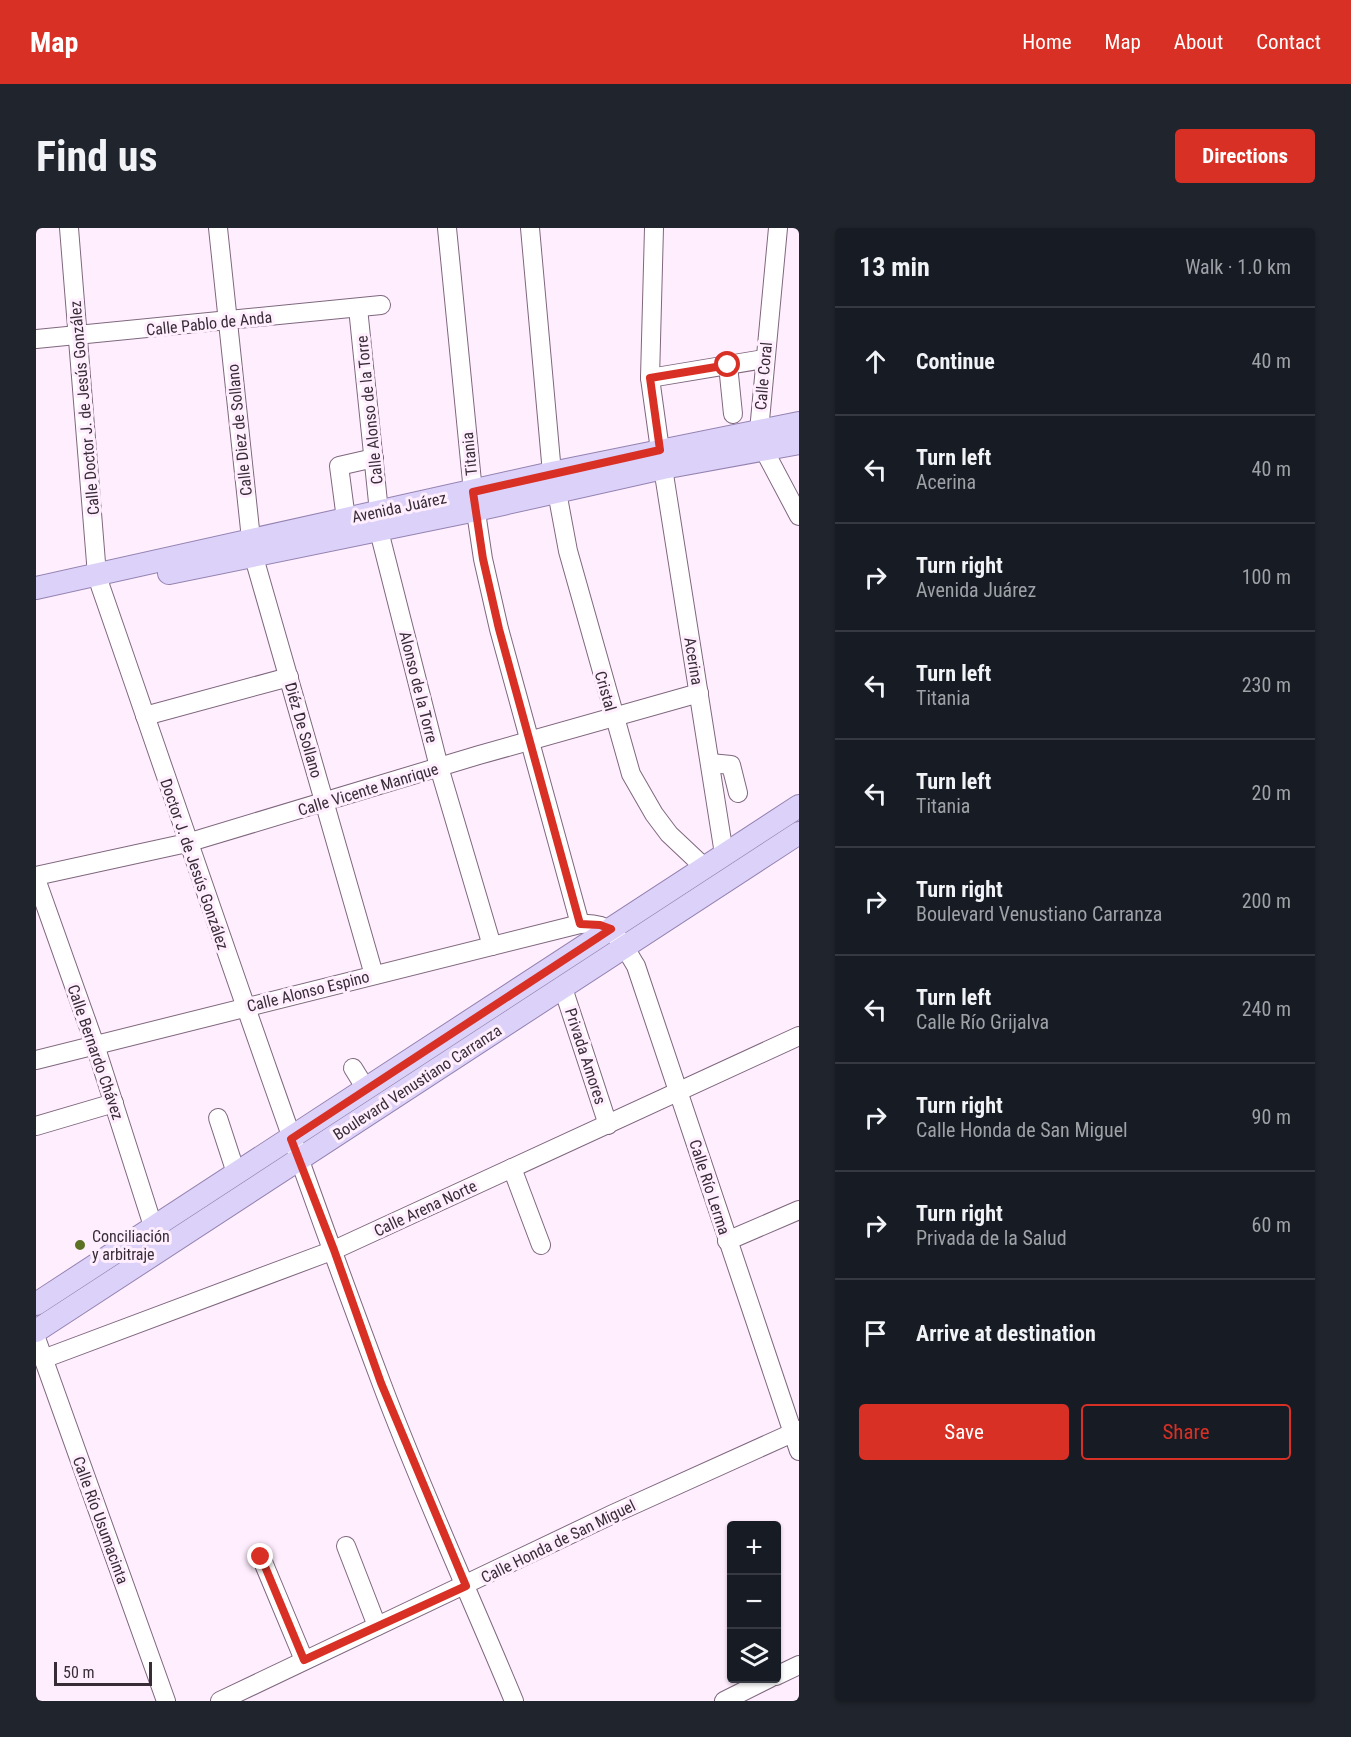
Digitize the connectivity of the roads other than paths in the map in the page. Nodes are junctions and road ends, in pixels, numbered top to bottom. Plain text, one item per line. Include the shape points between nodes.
1 (69, 228) edge
2 (218, 228) edge
3 (447, 228) edge
4 (530, 228) edge
5 (654, 228) edge
6 (778, 228) edge
7 (381, 305) dead end
8 (358, 308) junction
9 (228, 322) junction
10 (78, 335) junction
11 (36, 339) edge
12 (764, 359) junction
13 (728, 365) junction
14 (650, 378) junction
15 (733, 414) dead end
16 (799, 423) edge
17 (762, 440) junction
18 (799, 443) edge
19 (374, 458) junction
20 (662, 459) junction
21 (554, 482) junction
22 (475, 501) junction
23 (799, 516) edge
24 (346, 519) junction
25 (379, 521) junction
26 (252, 546) junction
27 (99, 581) junction
28 (36, 588) edge
29 (36, 602) edge
30 (288, 677) junction
31 (699, 693) junction
32 (145, 716) junction
33 (614, 718) junction
34 (530, 742) junction
35 (710, 764) junction
36 (439, 767) junction
37 (738, 793) dead end
38 (325, 802) junction
39 (799, 806) edge
40 (799, 833) edge
41 (188, 843) junction
42 (724, 854) junction
43 (704, 867) junction
44 (36, 877) edge
45 (580, 924) junction
46 (611, 929) junction
47 (492, 946) junction
48 (624, 947) junction
49 (374, 975) junction
50 (563, 988) junction
51 (244, 1008) junction
52 (799, 1036) edge
53 (95, 1045) junction
54 (36, 1060) edge
55 (353, 1068) dead end
56 (366, 1089) junction
57 (679, 1093) junction
58 (114, 1103) junction
59 (218, 1118) dead end
60 (608, 1125) junction
61 (36, 1126) edge
62 (294, 1149) junction
63 (512, 1168) junction
64 (236, 1173) junction
65 (799, 1210) edge
66 (153, 1226) junction
67 (727, 1240) junction
68 (541, 1245) dead end
69 (334, 1250) junction
70 (36, 1304) edge
71 (36, 1331) edge
72 (36, 1338) edge
73 (43, 1359) junction
74 (796, 1432) edge
75 (799, 1451) edge
76 (346, 1546) dead end
77 (261, 1557) dead end
78 (466, 1586) junction
79 (377, 1626) junction
80 (304, 1660) junction
81 (799, 1665) edge
82 (781, 1674) edge
83 (760, 1683) edge
84 (166, 1701) edge
85 (220, 1701) edge
86 (514, 1701) edge
87 (724, 1701) edge

1 - 10 street, Calle Doctor J. de Jesús González
2 - 9 street, Calle Diez de Sollano
3 - 22 street, Titania
4 - 21 street, Cristal
5 - 14 street, Acerina
6 - 12 street, Calle Coral
7 - 8 street, Calle Pablo de Anda
8 - 9 street, Calle Pablo de Anda
8 - 19 street, Calle Alonso de la Torre
9 - 10 street, Calle Pablo de Anda
9 - 26 street, Calle Diez de Sollano
10 - 11 street, Calle Pablo de Anda
10 - 27 street, Calle Doctor J. de Jesús González
12 - 13 street
12 - 17 street, Calle Coral
13 - 14 street
13 - 15 street
14 - 20 street, Acerina
16 - 17 main road, Avenida Juárez
17 - 18 main road, Avenida Juárez
17 - 20 main road, Avenida Juárez
17 - 23 street
19 - 24 street via 339,466
19 - 25 street, Calle Alonso de la Torre
20 - 21 main road, Avenida Juárez
20 - 31 street, Acerina
21 - 22 main road, Avenida Juárez
21 - 33 street, Cristal via 568,551
22 - 25 main road, Avenida Juárez
22 - 34 street, Titania via 490,593
24 - 25 main road, Avenida Juárez
24 - 26 main road, Avenida Juárez
25 - 26 main road, Avenida Juárez
25 - 36 street, Alonso de la Torre
26 - 27 main road, Avenida Juárez
26 - 30 street, Diéz De Sollano
27 - 28 main road, Avenida Juárez
27 - 29 main road, Avenida Juárez
27 - 32 street, Doctor J. de Jesús González
30 - 32 street
30 - 38 street, Diéz De Sollano
31 - 33 street, Calle Vicente Manrique
31 - 35 street, Acerina
32 - 41 street, Doctor J. de Jesús González
33 - 34 street, Calle Vicente Manrique
33 - 43 street, Cristal via 631,774 654,814
34 - 36 street, Calle Vicente Manrique
34 - 45 street, Titania
35 - 37 street via 731,765
35 - 42 street, Acerina
36 - 38 street, Calle Vicente Manrique
36 - 47 street, Alonso de la Torre
38 - 41 street, Calle Vicente Manrique
38 - 49 street, Diéz De Sollano
39 - 42 main road, Boulevard Venustiano Carranza
40 - 48 main road, Boulevard Venustiano Carranza
41 - 44 street, Calle Vicente Manrique
41 - 51 street, Doctor J. de Jesús González
42 - 43 main road, Boulevard Venustiano Carranza
43 - 46 main road, Boulevard Venustiano Carranza
44 - 53 street, Calle Bernardo Chávez
45 - 46 street
45 - 47 street, Calle Alonso Espino
46 - 48 street, Calle Río Lerma
46 - 56 main road, Boulevard Venustiano Carranza
47 - 49 street, Calle Alonso Espino
48 - 50 main road, Boulevard Venustiano Carranza
48 - 57 street, Calle Río Lerma via 636,966
49 - 51 street, Calle Alonso Espino
50 - 60 street, Privada Amores
50 - 62 main road, Boulevard Venustiano Carranza
51 - 53 street, Calle Alonso Espino
51 - 62 street, Doctor J. de Jesús González
52 - 57 street, Calle Arena Norte
53 - 54 street, Calle Alonso Espino
53 - 58 street, Calle Bernardo Chávez
55 - 56 street
56 - 62 main road, Boulevard Venustiano Carranza
57 - 60 street, Calle Arena Norte
57 - 67 street, Calle Río Lerma
58 - 61 street
58 - 66 street, Calle Bernardo Chávez
59 - 64 street
60 - 63 street, Calle Arena Norte
62 - 64 main road, Boulevard Venustiano Carranza
62 - 69 street, Doctor J. de Jesús González
62 - 71 main road, Boulevard Venustiano Carranza
63 - 68 street
63 - 69 street, Calle Arena Norte
64 - 66 main road, Boulevard Venustiano Carranza
65 - 67 street
66 - 70 main road, Boulevard Venustiano Carranza
67 - 74 street, Calle Río Lerma
69 - 73 street, Calle Arena Norte
69 - 78 street, Doctor J. de Jesús González via 381,1383
72 - 73 street, Calle Río Usumacinta
73 - 84 street, Calle Río Usumacinta
74 - 75 street, Calle Río Lerma
74 - 78 street, Calle Honda de San Miguel via 613,1514
76 - 79 street
77 - 80 street
78 - 79 street, Calle Honda de San Miguel
78 - 86 street, Doctor J. de Jesús González
79 - 80 street, Calle Honda de San Miguel
80 - 85 street, Calle Honda de San Miguel
81 - 82 street
83 - 87 street

